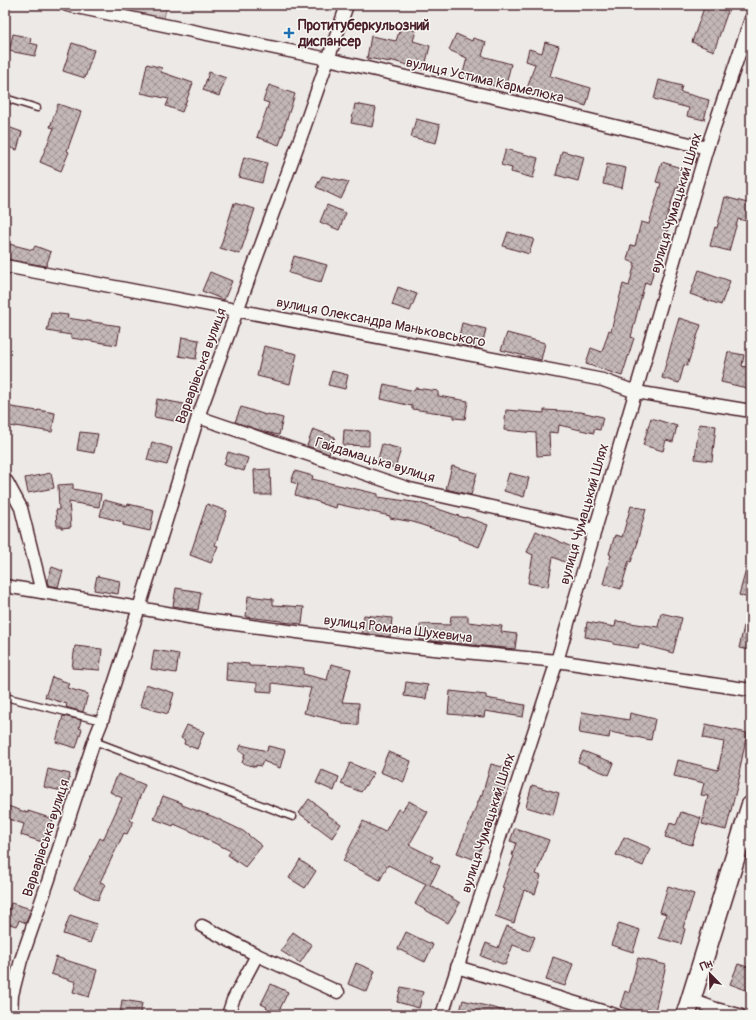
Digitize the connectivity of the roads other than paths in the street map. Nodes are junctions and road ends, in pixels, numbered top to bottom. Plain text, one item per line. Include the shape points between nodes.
1 (67, 5) edge
2 (347, 5) edge
3 (751, 19) edge
4 (328, 59) junction
5 (5, 98) edge
6 (37, 108) dead end
7 (707, 148) junction
8 (5, 266) edge
9 (237, 310) junction
10 (636, 392) junction
11 (751, 411) edge
12 (198, 417) junction
13 (5, 481) edge
14 (595, 530) junction
15 (5, 586) edge
16 (42, 592) junction
17 (139, 608) junction
18 (557, 661) junction
19 (751, 690) edge
20 (5, 697) edge
21 (102, 721) junction
22 (94, 741) junction
23 (751, 806) edge
24 (293, 817) dead end
25 (202, 926) dead end
26 (257, 955) junction
27 (457, 967) junction
28 (338, 992) dead end
29 (689, 1008) edge
30 (11, 1015) edge
31 (228, 1015) edge
32 (442, 1015) edge
33 (615, 1015) edge
34 (739, 1015) edge

1 - 4 street, вулиця Устима Кармелюка
2 - 4 street, Варварівська вулиця
3 - 7 street, вулиця Чумацький Шлях
4 - 7 street, вулиця Устима Кармелюка
4 - 9 street, Варварівська вулиця
5 - 6 lane
7 - 10 street, вулиця Чумацький Шлях
8 - 9 street, вулиця Олександра Маньковського
9 - 10 street, вулиця Олександра Маньковського via 603,380
9 - 12 street, Варварівська вулиця
10 - 11 street, вулиця Олександра Маньковського
10 - 14 street, вулиця Чумацький Шлях
12 - 14 street, Гайдамацька вулиця via 410,489
12 - 17 street, Варварівська вулиця
13 - 16 street via 21,508
14 - 18 street, вулиця Чумацький Шлях
15 - 16 street, вулиця Романа Шухевича
16 - 17 street, вулиця Романа Шухевича
17 - 18 street, вулиця Романа Шухевича via 205,620 363,641
17 - 21 street, Варварівська вулиця
18 - 19 street, вулиця Романа Шухевича
18 - 27 street, вулиця Чумацький Шлях
20 - 21 lane
21 - 22 street, Варварівська вулиця
22 - 24 lane
22 - 30 street, Варварівська вулиця via 21,960 12,995
23 - 29 main road
25 - 26 street
26 - 28 street
26 - 31 street via 233,1000
27 - 32 street, вулиця Чумацький Шлях
27 - 33 street
29 - 34 street via 716,1009

